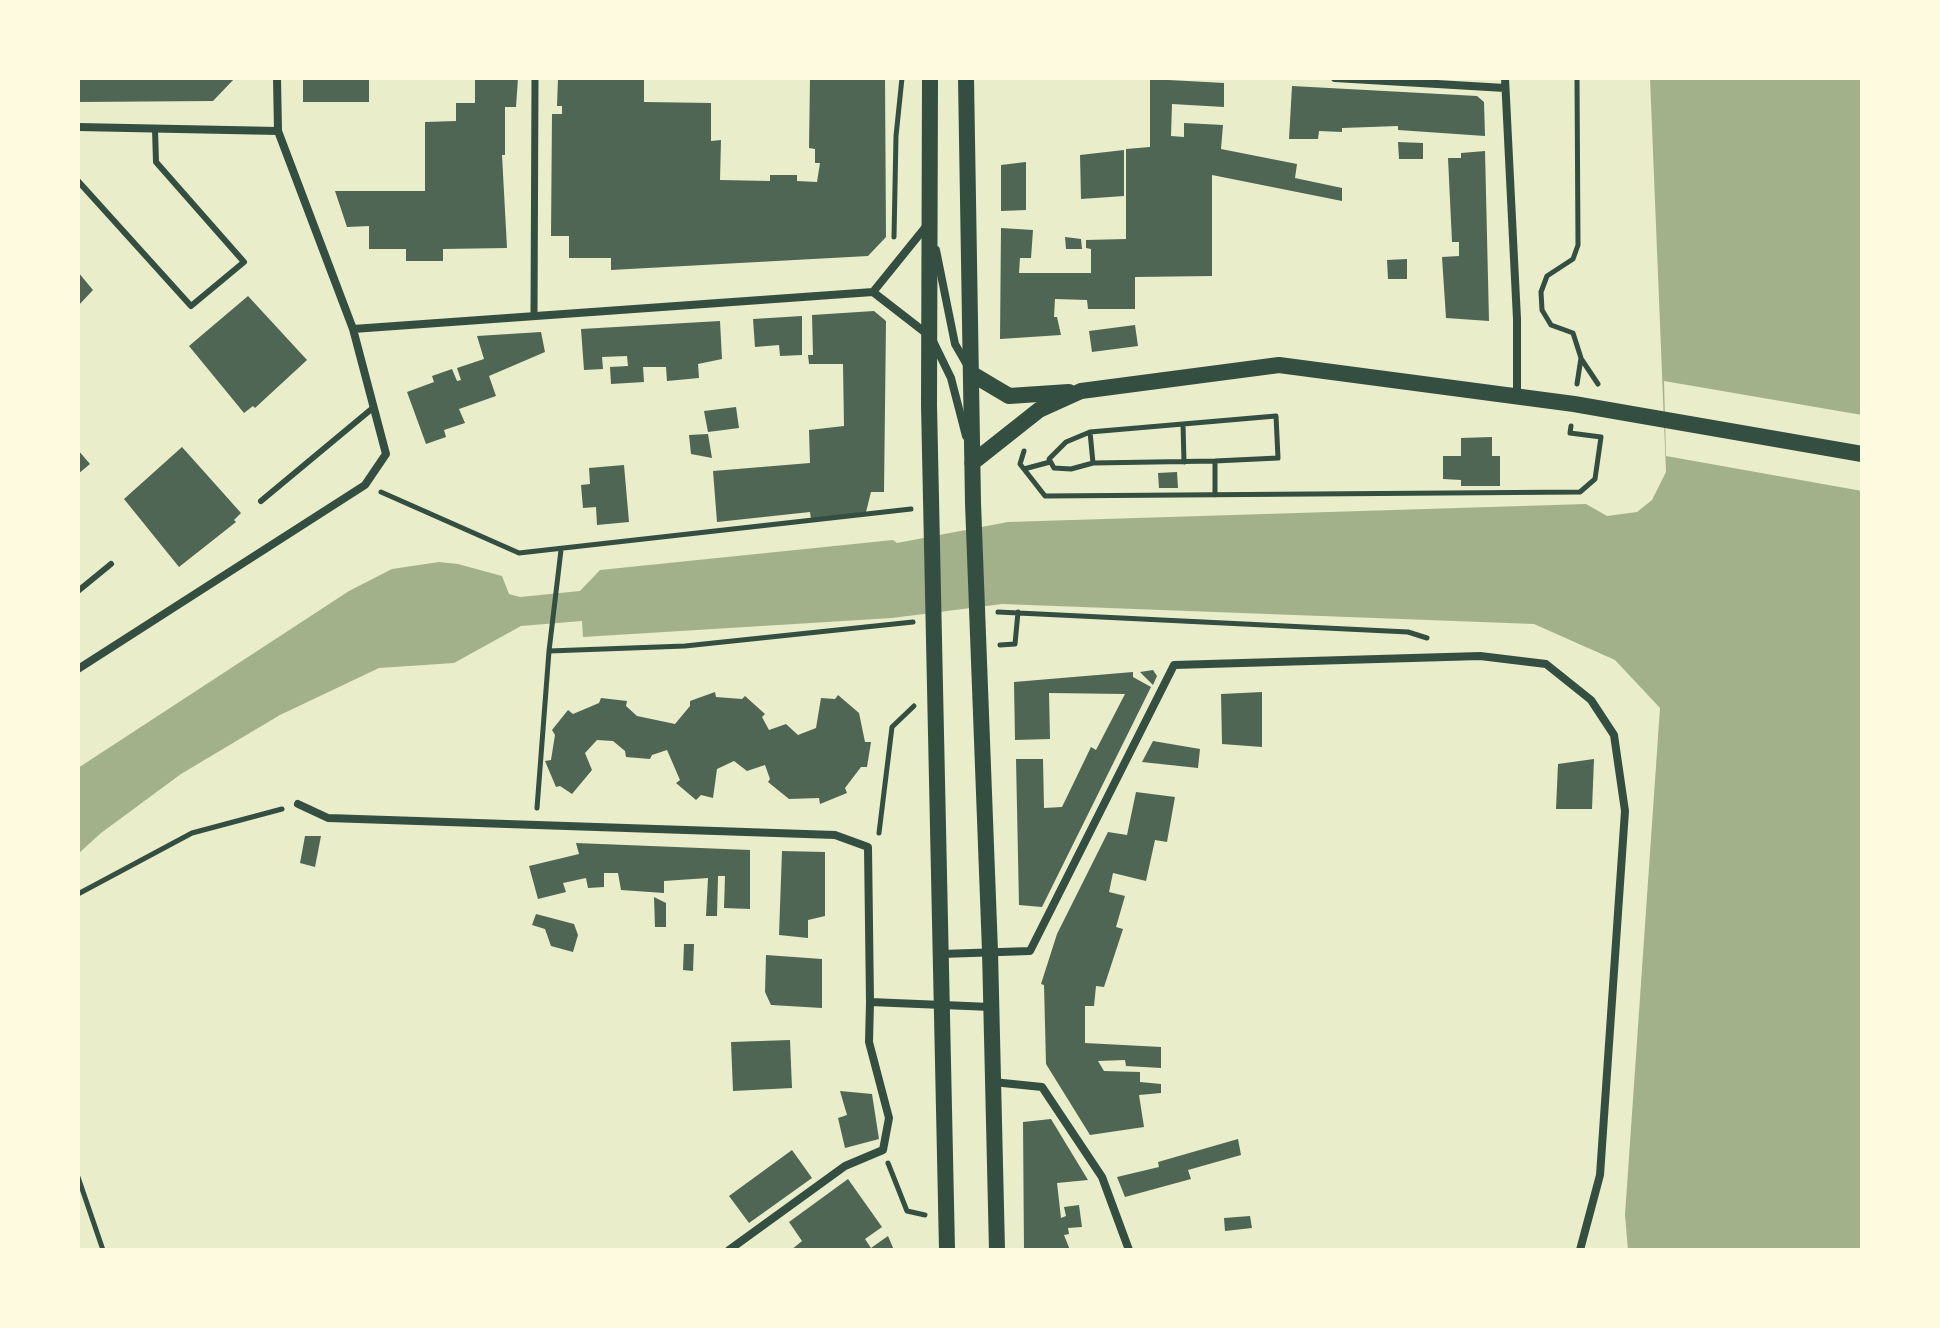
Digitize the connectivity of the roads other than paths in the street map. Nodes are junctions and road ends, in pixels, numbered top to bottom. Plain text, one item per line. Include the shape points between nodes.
1 (277, 78) edge
2 (535, 78) edge
3 (930, 78) edge
4 (966, 78) edge
5 (1335, 78) edge
6 (1505, 83) edge
7 (78, 127) edge
8 (155, 129) junction
9 (278, 131) junction
10 (78, 181) edge
11 (930, 222) junction
12 (873, 292) junction
13 (534, 316) junction
14 (353, 329) junction
15 (931, 337) junction
16 (972, 374) junction
17 (1081, 391) junction
18 (1517, 395) junction
19 (374, 407) junction
20 (1862, 454) edge
21 (972, 463) junction
22 (261, 501) dead end
23 (111, 564) dead end
24 (78, 591) edge
25 (78, 669) edge
26 (298, 804) road end
27 (990, 951) junction
28 (942, 954) junction
29 (870, 1002) junction
30 (944, 1005) junction
31 (991, 1007) junction
32 (993, 1082) junction
33 (729, 1250) edge
34 (947, 1250) edge
35 (997, 1250) edge
36 (1129, 1250) edge
37 (1580, 1250) edge

1 - 9 street
2 - 13 street
3 - 11 main road
4 - 16 main road
5 - 6 street
6 - 18 street
7 - 8 street
8 - 9 street
8 - 10 lane via 156,162 244,262 191,306
9 - 14 street
11 - 12 street
11 - 15 main road
11 - 16 street via 955,344
12 - 13 street
12 - 15 street
13 - 14 street
14 - 19 street
15 - 21 street via 951,378
15 - 28 main road
16 - 17 main road via 1009,396
16 - 21 main road
17 - 18 main road via 1279,365
17 - 21 main road via 1039,410
18 - 20 main road
19 - 22 lane
19 - 25 street via 386,454 365,485
21 - 27 main road
23 - 24 lane
26 - 29 street via 328,818 835,835 868,847
27 - 28 street
27 - 31 main road
27 - 37 street via 1030,951 1174,665 1480,656 1546,664 1591,700 1614,735 1625,811 1600,1175
28 - 30 main road
29 - 30 street
29 - 33 street via 869,1042 889,1118 883,1150 845,1166
30 - 31 street
30 - 34 main road
31 - 32 main road
32 - 35 main road
32 - 36 street via 1042,1087 1102,1177

